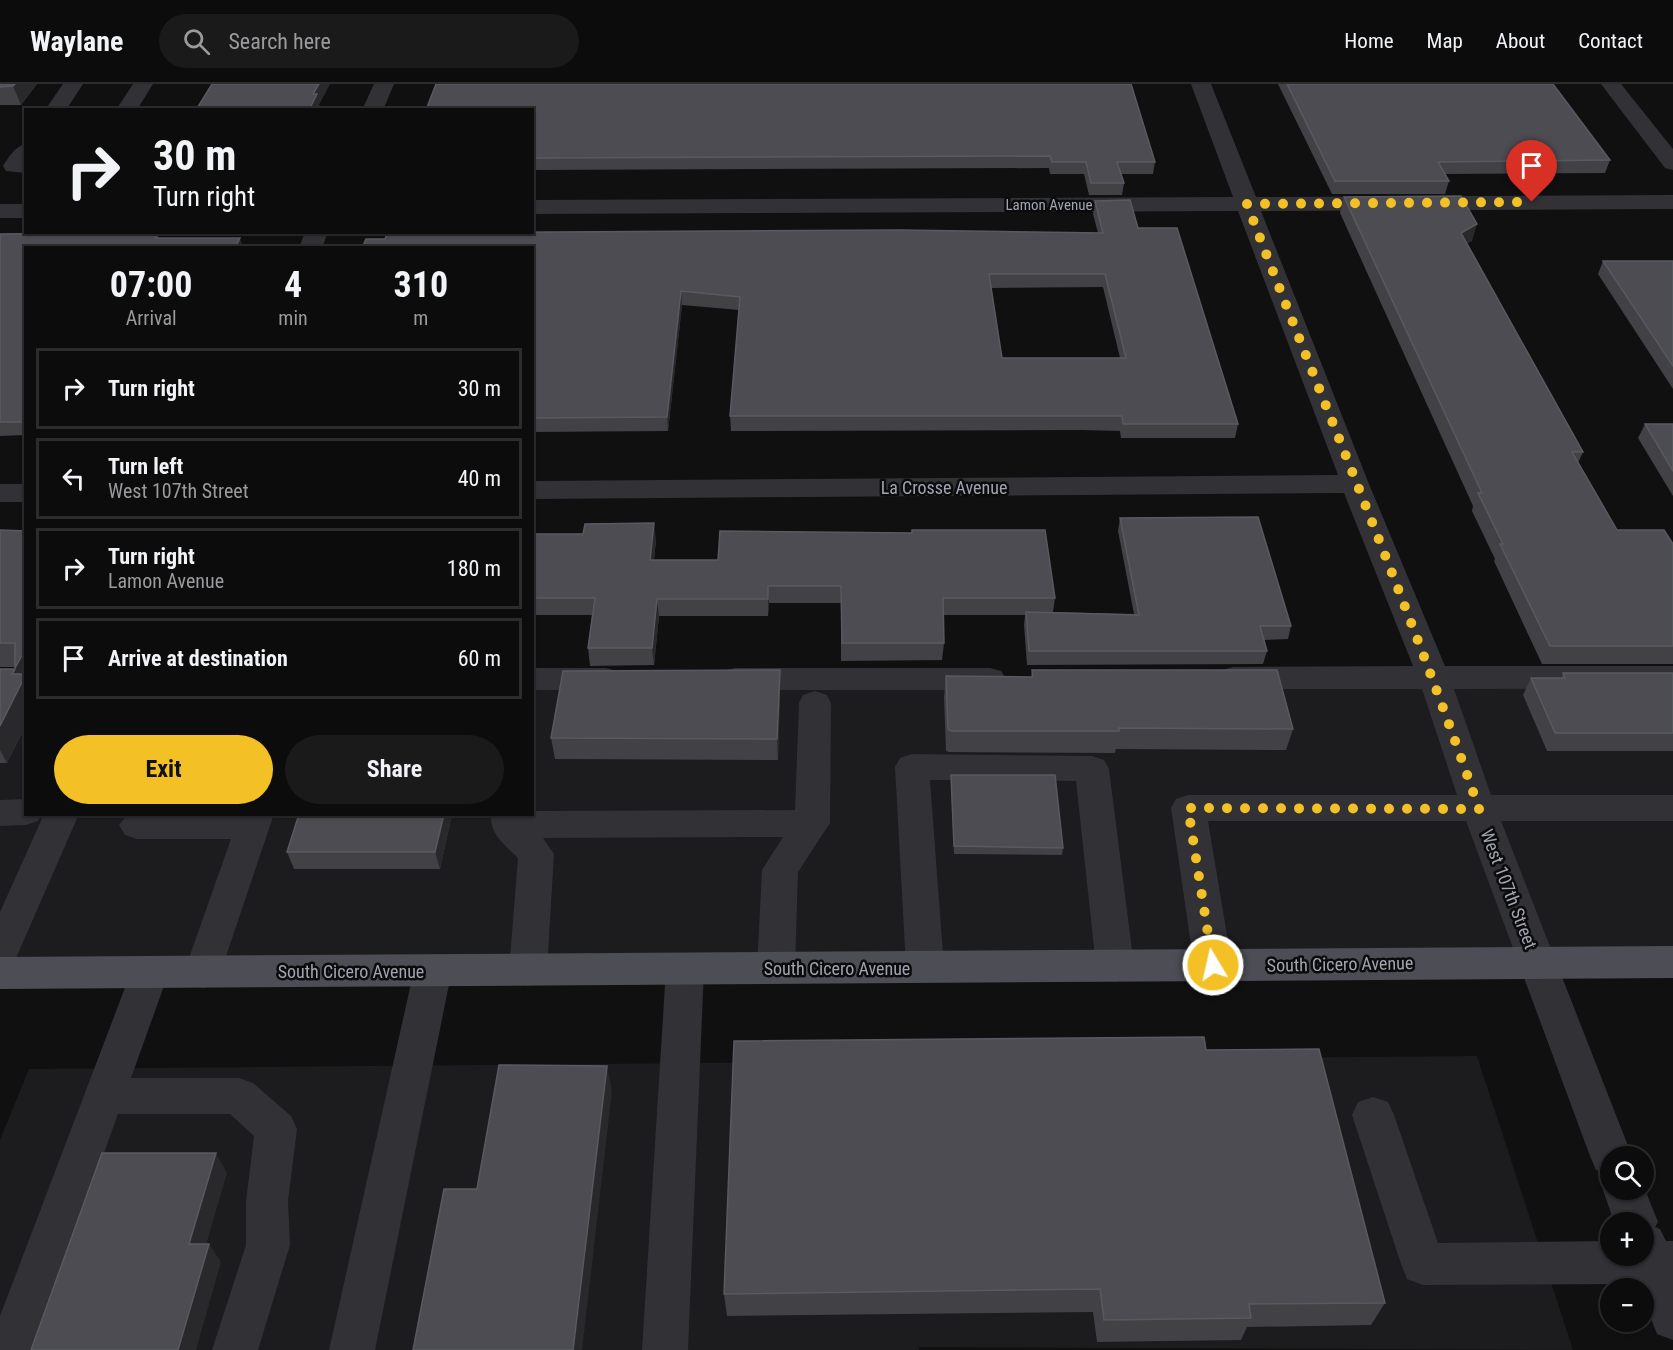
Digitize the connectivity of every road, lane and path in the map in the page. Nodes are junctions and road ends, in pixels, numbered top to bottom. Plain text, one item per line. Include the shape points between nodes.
1 (73, 84) edge
2 (143, 84) edge
3 (384, 84) edge
4 (1201, 84) edge
5 (1611, 84) edge
6 (56, 108) edge
7 (127, 108) edge
8 (373, 108) edge
9 (24, 153) edge
10 (1673, 163) edge
11 (24, 166) edge
12 (1673, 202) edge
13 (1247, 204) junction
14 (534, 207) edge
15 (0, 211) edge
16 (24, 211) edge
17 (1355, 484) junction
18 (534, 490) edge
19 (0, 493) edge
20 (24, 493) edge
21 (1673, 677) edge
22 (1019, 678) edge
23 (1209, 678) edge
24 (1434, 678) junction
25 (534, 679) edge
26 (639, 679) edge
27 (710, 679) edge
28 (815, 703) dead end
29 (1673, 808) edge
30 (1479, 809) junction
31 (24, 812) edge
32 (0, 813) edge
33 (61, 816) edge
34 (255, 820) edge
35 (508, 820) edge
36 (812, 823) junction
37 (137, 825) dead end
38 (0, 954) edge
39 (1536, 962) junction
40 (1673, 962) edge
41 (1213, 965) junction
42 (1115, 966) junction
43 (776, 968) junction
44 (925, 968) junction
45 (685, 969) junction
46 (433, 970) junction
47 (528, 970) junction
48 (150, 972) junction
49 (203, 972) junction
50 (0, 973) edge
51 (104, 1096) junction
52 (1373, 1115) dead end
53 (1607, 1146) edge
54 (1656, 1255) edge
55 (1673, 1318) edge
56 (10, 1350) edge
57 (235, 1350) edge
58 (352, 1350) edge
59 (665, 1350) edge

1 - 6 street
2 - 7 street
3 - 8 street
4 - 13 street, West 107th Street
5 - 10 street
9 - 11 street via 15,166
12 - 13 street, Lamon Avenue
13 - 14 street, Lamon Avenue
13 - 17 street, West 107th Street
15 - 16 street
17 - 18 street, La Crosse Avenue
17 - 24 street, West 107th Street
19 - 20 street
21 - 24 street
22 - 27 street
23 - 24 street
24 - 30 street, West 107th Street
25 - 26 street
28 - 36 street
29 - 30 street
30 - 39 street, West 107th Street
30 - 41 street via 1188,808
31 - 32 street
33 - 38 street
34 - 37 street
34 - 49 street
35 - 36 street
35 - 47 street via 536,854
36 - 43 street via 780,870
39 - 40 main road, South Cicero Avenue
39 - 41 main road, South Cicero Avenue
39 - 53 street, West 107th Street
41 - 42 main road, South Cicero Avenue
42 - 44 main road, South Cicero Avenue
42 - 44 street via 1092,769 912,766
43 - 44 main road, South Cicero Avenue
43 - 45 main road, South Cicero Avenue
45 - 47 main road, South Cicero Avenue
45 - 59 street
46 - 47 main road, South Cicero Avenue
46 - 49 main road, South Cicero Avenue
46 - 58 street
48 - 49 main road, South Cicero Avenue
48 - 50 main road, South Cicero Avenue
48 - 51 street
51 - 56 street
51 - 57 street via 239,1096 276,1129 267,1201 268,1245
52 - 54 street via 1423,1264
54 - 55 street

